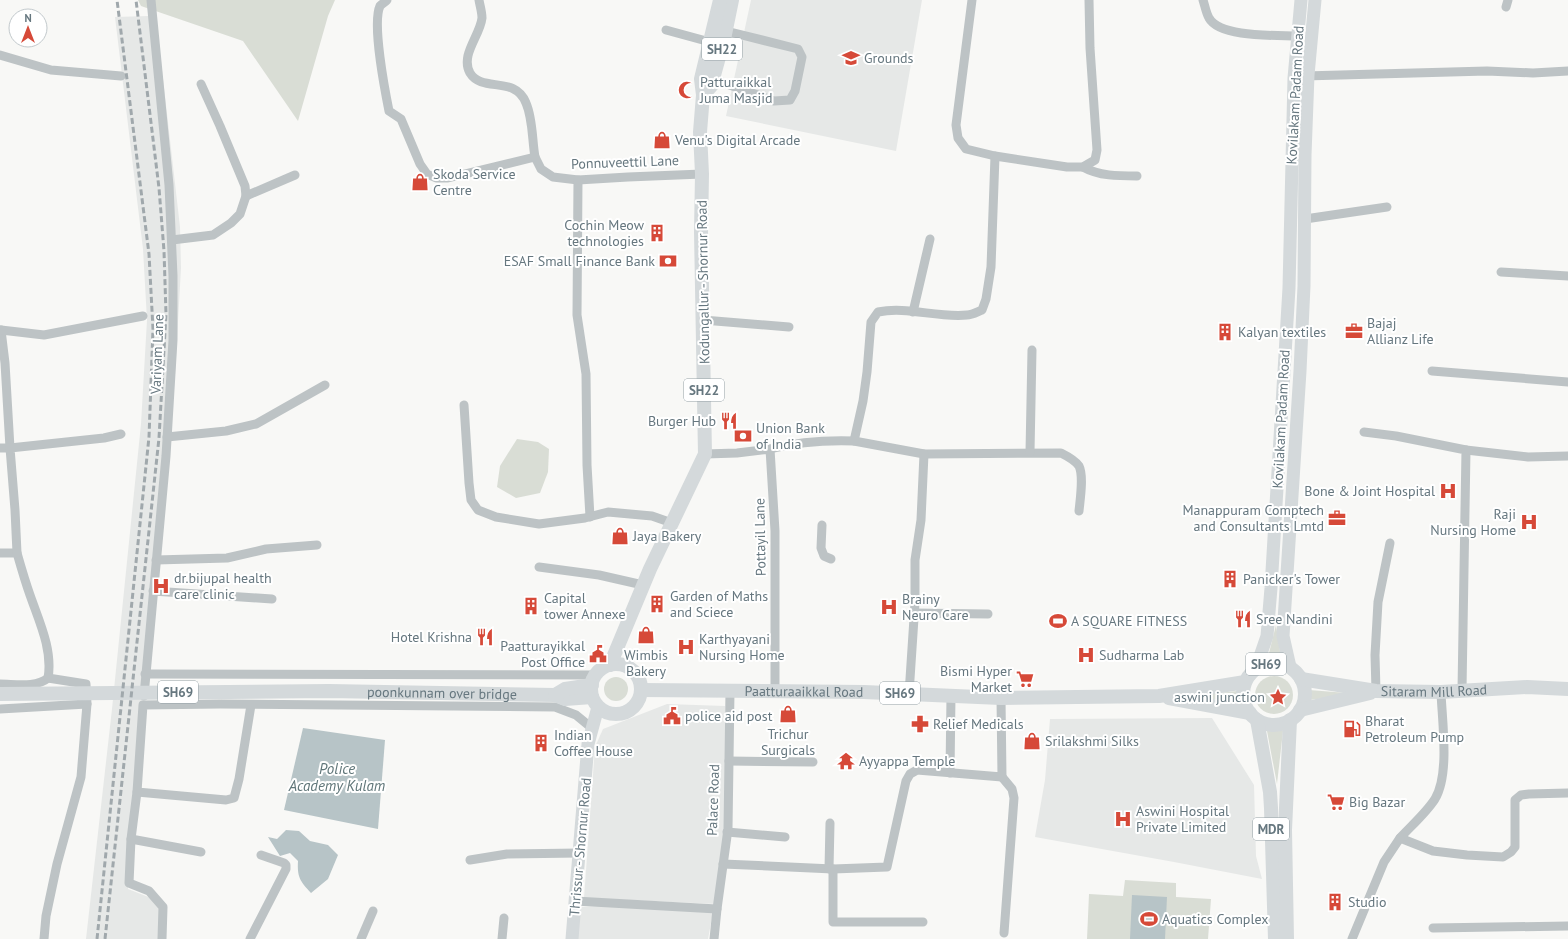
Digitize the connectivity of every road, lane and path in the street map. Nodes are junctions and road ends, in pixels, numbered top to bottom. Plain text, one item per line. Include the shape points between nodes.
1 (151, 0) edge
2 (387, 0) edge
3 (479, 0) edge
4 (720, 0) edge
5 (732, 0) edge
6 (972, 0) edge
7 (1089, 0) edge
8 (1203, 0) edge
9 (1301, 0) edge
10 (1315, 0) edge
11 (666, 30) dead end
12 (726, 31) junction
13 (1298, 36) junction
14 (710, 42) junction
15 (0, 55) edge
16 (1568, 71) edge
17 (120, 76) dead end
18 (1308, 76) junction
19 (1294, 78) junction
20 (713, 80) junction
21 (201, 84) dead end
22 (703, 95) junction
23 (995, 156) junction
24 (535, 157) junction
25 (1083, 167) junction
26 (702, 174) junction
27 (295, 175) dead end
28 (1137, 176) dead end
29 (578, 180) junction
30 (246, 196) junction
31 (1387, 207) dead end
32 (1305, 219) junction
33 (930, 239) dead end
34 (172, 240) junction
35 (1501, 272) dead end
36 (1568, 276) edge
37 (913, 312) junction
38 (143, 316) dead end
39 (703, 320) junction
40 (789, 328) dead end
41 (1, 330) edge
42 (1032, 350) dead end
43 (1432, 371) dead end
44 (1568, 382) edge
45 (325, 385) dead end
46 (464, 405) dead end
47 (1364, 432) dead end
48 (121, 434) dead end
49 (167, 437) junction
50 (854, 441) junction
51 (5, 448) edge
52 (770, 449) junction
53 (1466, 450) junction
54 (1030, 452) junction
55 (705, 454) junction
56 (924, 454) junction
57 (1568, 456) edge
58 (1079, 511) dead end
59 (590, 517) junction
60 (672, 523) junction
61 (822, 525) dead end
62 (1390, 543) dead end
63 (317, 545) dead end
64 (0, 553) edge
65 (18, 553) junction
66 (831, 559) dead end
67 (156, 560) junction
68 (539, 567) dead end
69 (643, 585) junction
70 (154, 591) junction
71 (272, 599) dead end
72 (914, 613) junction
73 (988, 614) dead end
74 (610, 665) junction
75 (1290, 667) junction
76 (1256, 668) junction
77 (145, 674) junction
78 (365, 674) junction
79 (48, 678) junction
80 (1301, 679) junction
81 (1245, 682) junction
82 (0, 684) edge
83 (1568, 689) edge
84 (641, 690) junction
85 (1462, 690) junction
86 (594, 691) junction
87 (730, 691) junction
88 (775, 691) junction
89 (1376, 692) junction
90 (1441, 692) junction
91 (0, 694) edge
92 (909, 694) junction
93 (951, 696) junction
94 (1159, 696) junction
95 (1001, 698) junction
96 (87, 704) junction
97 (143, 705) junction
98 (251, 705) junction
99 (365, 706) junction
100 (0, 709) edge
101 (1295, 715) junction
102 (1253, 716) junction
103 (593, 729) junction
104 (729, 761) junction
105 (813, 762) dead end
106 (950, 773) junction
107 (1002, 777) junction
108 (137, 792) junction
109 (1568, 793) edge
110 (830, 823) dead end
111 (727, 832) junction
112 (785, 837) dead end
113 (1400, 838) junction
114 (130, 839) junction
115 (1278, 843) junction
116 (201, 852) dead end
117 (579, 853) junction
118 (261, 854) dead end
119 (470, 860) dead end
120 (723, 864) junction
121 (831, 869) junction
122 (575, 901) junction
123 (717, 908) junction
124 (373, 911) dead end
125 (504, 918) dead end
126 (923, 922) dead end
127 (1568, 926) edge
128 (1433, 928) dead end
129 (1004, 933) dead end
130 (164, 938) edge
131 (44, 939) edge
132 (250, 939) edge
133 (362, 939) edge
134 (502, 939) edge
135 (572, 939) edge
136 (714, 939) edge
137 (1274, 939) edge
138 (1288, 939) edge
139 (1352, 939) edge

1 - 34 street, Variyam Lane
2 - 24 street via 380,6 377,20 382,76 389,111 401,119 420,164 427,174 436,178 448,178
3 - 24 street via 482,17 467,62 470,73 480,82 505,85 520,92 530,116
4 - 14 main road, SH22
5 - 12 main road, SH22
6 - 23 street via 956,125 958,138 966,149
7 - 25 street via 1097,150 1095,160
8 - 13 street via 1209,19 1218,28 1233,32
9 - 13 main road, Kovilakam Padam Road
10 - 18 main road, Kovilakam Padam Road
11 - 14 street
12 - 20 main road, SH22
12 - 20 street via 798,49 802,56 795,91 790,100 774,100
13 - 19 main road, Kovilakam Padam Road
14 - 22 main road, SH22 via 701,78
15 - 17 street via 51,70
16 - 18 street
18 - 19 street
18 - 32 main road, Kovilakam Padam Road
19 - 76 main road, Kovilakam Padam Road via 1289,288 1272,580 1267,636
20 - 22 main road, SH22
21 - 30 street via 245,186
22 - 26 main road, Kodungallur - Shornur Road / SH22 via 700,132
23 - 25 street
23 - 37 street via 991,267 982,310 969,315
24 - 29 street, Ponnuveettil Lane via 541,169 553,176
25 - 28 street via 1093,172
26 - 29 street, Ponnuveettil Lane
26 - 39 main road, Kodungallur - Shornur Road / SH22
27 - 30 street
29 - 59 street via 577,315 586,374
30 - 34 street via 240,214 213,235
31 - 32 street
32 - 75 main road, Kovilakam Padam Road via 1300,363 1283,636
33 - 37 street
34 - 49 street, Variyam Lane via 173,340
35 - 36 street
37 - 50 street via 891,309 878,312 871,322 863,401
38 - 41 street via 44,335
39 - 40 street
39 - 55 main road, Kodungallur - Shornur Road / SH22
41 - 51 street via 5,363
42 - 54 street
43 - 44 street
45 - 49 street via 256,424 226,431
46 - 59 street via 471,500 478,510 496,517 539,524
47 - 53 street
48 - 51 street
49 - 67 street, Variyam Lane
50 - 52 street via 793,443
50 - 56 street
51 - 65 street via 15,510
52 - 55 street
52 - 88 street, Pottayil Lane via 775,531
53 - 57 street via 1528,457
53 - 85 street
54 - 56 street
54 - 58 street via 1061,453 1079,467
55 - 60 main road, Kodungallur - Shornur Road / SH22
56 - 72 street
59 - 60 street via 608,512 622,513 652,516
60 - 69 main road, Kodungallur - Shornur Road / SH22
61 - 66 street via 821,548 824,556
62 - 89 street via 1378,602
63 - 67 street via 266,548 228,558
64 - 65 street
65 - 79 street via 46,642 50,668
67 - 70 street, Variyam Lane
68 - 69 street via 599,575
69 - 74 main road, Kodungallur - Shornur Road / SH22
70 - 71 street
70 - 77 street, Variyam Lane
72 - 73 street
72 - 92 street
74 - 84 main road via 628,667 640,681
74 - 86 main road, SH69 via 601,669
75 - 76 main road, SH69 via 1273,663
75 - 80 main road, SH69
76 - 81 main road, SH69
77 - 78 street
77 - 97 street, Variyam Lane
78 - 86 street via 512,675
78 - 99 street
79 - 82 street via 33,684
79 - 96 street via 86,684
80 - 89 main road, Sitaram Mill Road / SH69
80 - 101 main road, SH69 via 1305,690 1304,700
81 - 94 main road, SH69
81 - 102 main road, SH69 via 1244,704
83 - 85 main road, Sitaram Mill Road / SH69
84 - 86 main road, SH69 via 634,707 624,713 612,714
84 - 87 main road, Paatturaaikkal Road / SH69
85 - 90 main road, Sitaram Mill Road / SH69
86 - 91 main road, poonkunnam over bridge / SH69 via 565,699 554,695 329,692
86 - 103 main road, Thrissur - Shornur Road
87 - 88 main road, Paatturaaikkal Road / SH69
87 - 104 street, Palace Road
88 - 92 main road, Paatturaaikkal Road / SH69
89 - 90 main road, Sitaram Mill Road / SH69
89 - 101 main road, SH69
90 - 113 street via 1444,756 1441,785 1435,799
92 - 93 main road, Paatturaaikkal Road / SH69
93 - 95 main road, Paatturaaikkal Road / SH69
93 - 106 street
94 - 95 main road, Paatturaaikkal Road / SH69
94 - 102 main road, SH69
95 - 107 street
96 - 100 street
96 - 131 street via 82,777 57,864
97 - 98 street
97 - 108 street, Variyam Lane
98 - 99 street
98 - 108 street via 234,798 226,800
99 - 103 street via 555,707 576,715
101 - 102 main road, SH69 via 1274,725
101 - 115 main road, MDR via 1285,823
102 - 115 main road, MDR via 1270,792
103 - 117 main road, Thrissur - Shornur Road via 588,744
104 - 105 street
104 - 111 street, Palace Road
106 - 107 street
106 - 121 street via 917,770 910,774 906,781 888,867
107 - 129 street via 1012,789 1014,798
108 - 114 street, Variyam Lane
109 - 113 street via 1520,795 1515,800 1515,847 1504,857 1433,851
110 - 121 street
111 - 112 street
111 - 120 street, Palace Road
113 - 139 street via 1384,862
114 - 116 street
114 - 130 street, Variyam Lane via 129,883 149,891 163,907
115 - 137 main road, MDR
115 - 138 main road, MDR
117 - 119 street via 507,854
117 - 122 main road, Thrissur - Shornur Road
118 - 132 street via 284,863 286,869
120 - 121 street
120 - 123 street, Palace Road
121 - 126 street via 833,922
122 - 123 street
122 - 135 main road, Thrissur - Shornur Road
123 - 136 street, Palace Road
124 - 133 street
125 - 134 street
127 - 128 street

